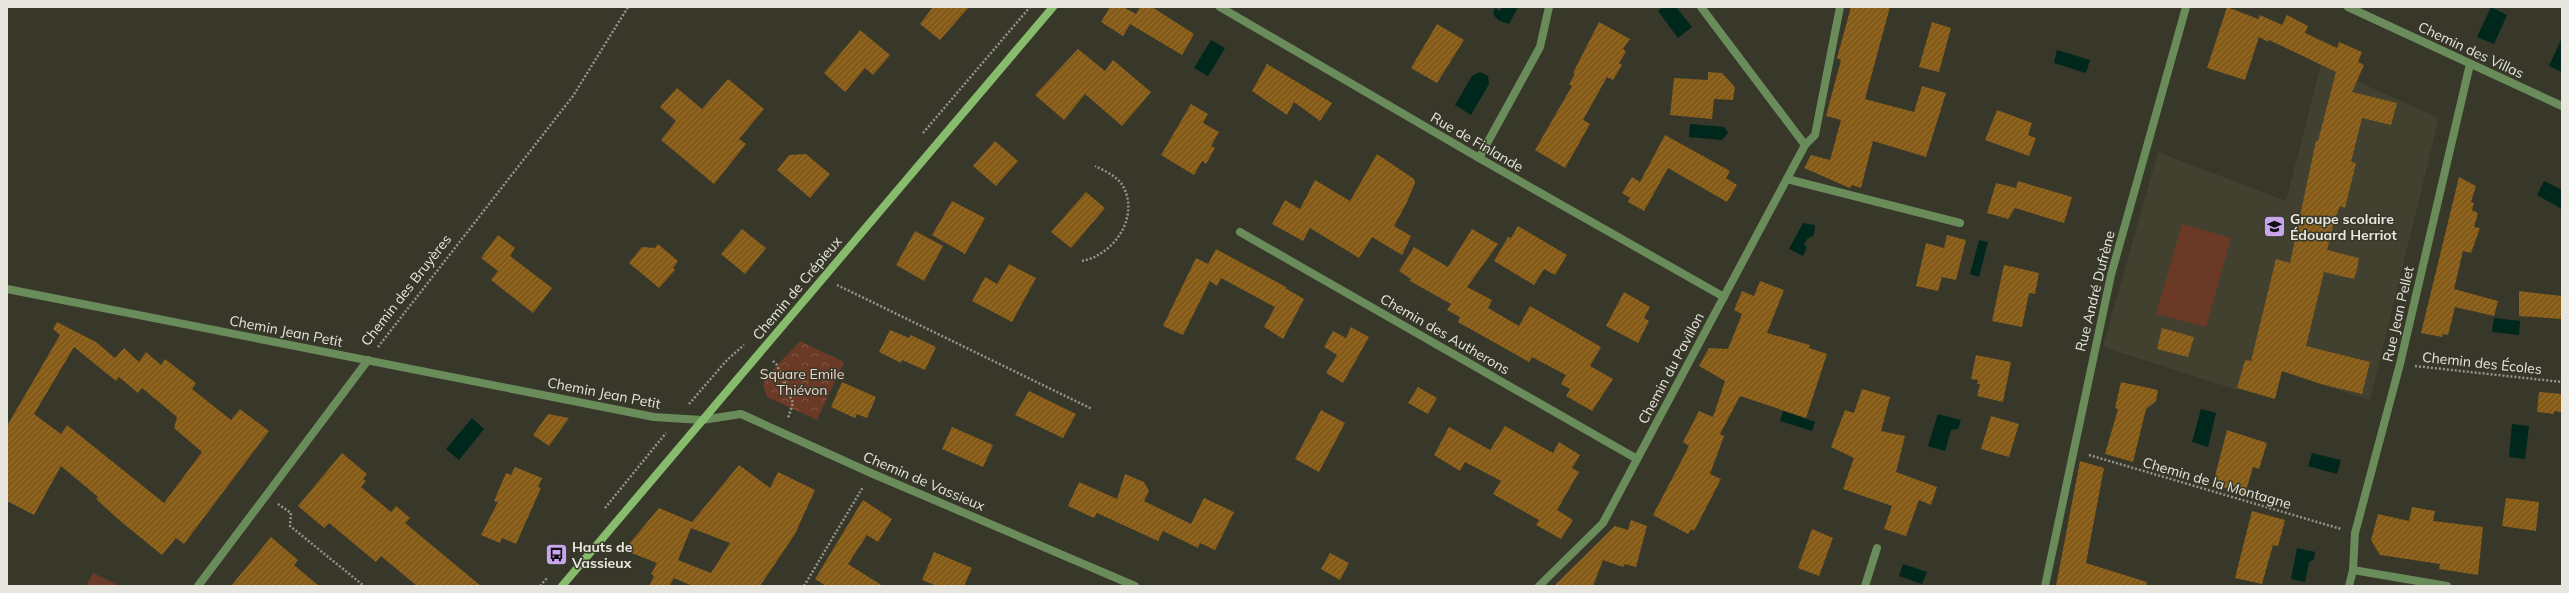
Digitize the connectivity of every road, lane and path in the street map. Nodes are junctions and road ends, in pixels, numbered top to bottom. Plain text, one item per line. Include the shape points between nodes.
1 (628, 7) edge
2 (1030, 7) edge
3 (1053, 7) edge
4 (1220, 7) edge
5 (1549, 7) edge
6 (1700, 7) edge
7 (1840, 7) edge
8 (2186, 7) edge
9 (2348, 7) edge
10 (2470, 64) junction
11 (2562, 106) edge
12 (919, 138) dead end
13 (1805, 145) junction
14 (1479, 158) junction
15 (1095, 166) dead end
16 (1787, 179) junction
17 (1960, 223) dead end
18 (1240, 232) dead end
19 (1082, 261) dead end
20 (823, 278) junction
21 (7, 289) edge
22 (1724, 297) junction
23 (749, 339) dead end
24 (760, 351) junction
25 (368, 360) junction
26 (2400, 364) junction
27 (2562, 382) edge
28 (1092, 409) dead end
29 (676, 420) junction
30 (702, 420) junction
31 (782, 434) junction
32 (2074, 451) junction
33 (1637, 459) junction
34 (871, 473) junction
35 (267, 495) junction
36 (604, 509) dead end
37 (2355, 534) junction
38 (1877, 548) dead end
39 (2353, 570) junction
40 (550, 574) dead end
41 (198, 586) edge
42 (364, 586) edge
43 (540, 586) edge
44 (562, 586) edge
45 (804, 586) edge
46 (1135, 586) edge
47 (1540, 586) edge
48 (1864, 586) edge
49 (2045, 586) edge
50 (2349, 586) edge
51 (2446, 586) edge

1 - 25 path, Chemin des Bruyères via 573,96
2 - 12 path
3 - 20 street, Chemin de Crépieux
4 - 14 street, Rue de Finlande
5 - 14 street via 1540,47
6 - 13 street
7 - 13 street, Chemin du Pavillon via 1815,135
8 - 32 street, Rue André Dufrène via 2110,275
9 - 10 street, Chemin des Villas
10 - 11 street, Chemin des Villas
10 - 26 street, Rue Jean Pellet
13 - 16 street, Chemin du Pavillon
14 - 22 street, Rue de Finlande
15 - 19 path via 1111,174 1124,186 1129,202 1128,217 1117,240 1106,252
16 - 17 street
16 - 22 street, Chemin du Pavillon
18 - 33 street, Chemin des Autherons
20 - 24 street, Chemin de Crépieux
20 - 28 path
21 - 25 street, Chemin Jean Petit
22 - 33 street, Chemin du Pavillon
23 - 29 path via 727,360
24 - 30 street, Chemin de Crépieux
24 - 31 path via 777,365 793,403
25 - 29 street, Chemin Jean Petit
25 - 35 street, Chemin des Bruyères
26 - 27 path, Chemin des Écoles
26 - 37 street, Rue Jean Pellet
29 - 30 street, Chemin Jean Petit
29 - 36 path
30 - 31 street, Chemin de Vassieux via 741,414
30 - 44 street, Chemin de Crépieux
31 - 34 street, Chemin de Vassieux
32 - 37 path, Chemin de la Montagne
32 - 49 street, Rue André Dufrène
33 - 47 street, Chemin du Pavillon via 1603,523
34 - 45 path
34 - 46 street, Chemin de Vassieux
35 - 41 street, Chemin des Bruyères
35 - 42 path via 291,513 290,526
37 - 39 street, Rue Jean Pellet
38 - 48 street
39 - 50 street
39 - 51 street
40 - 43 path

